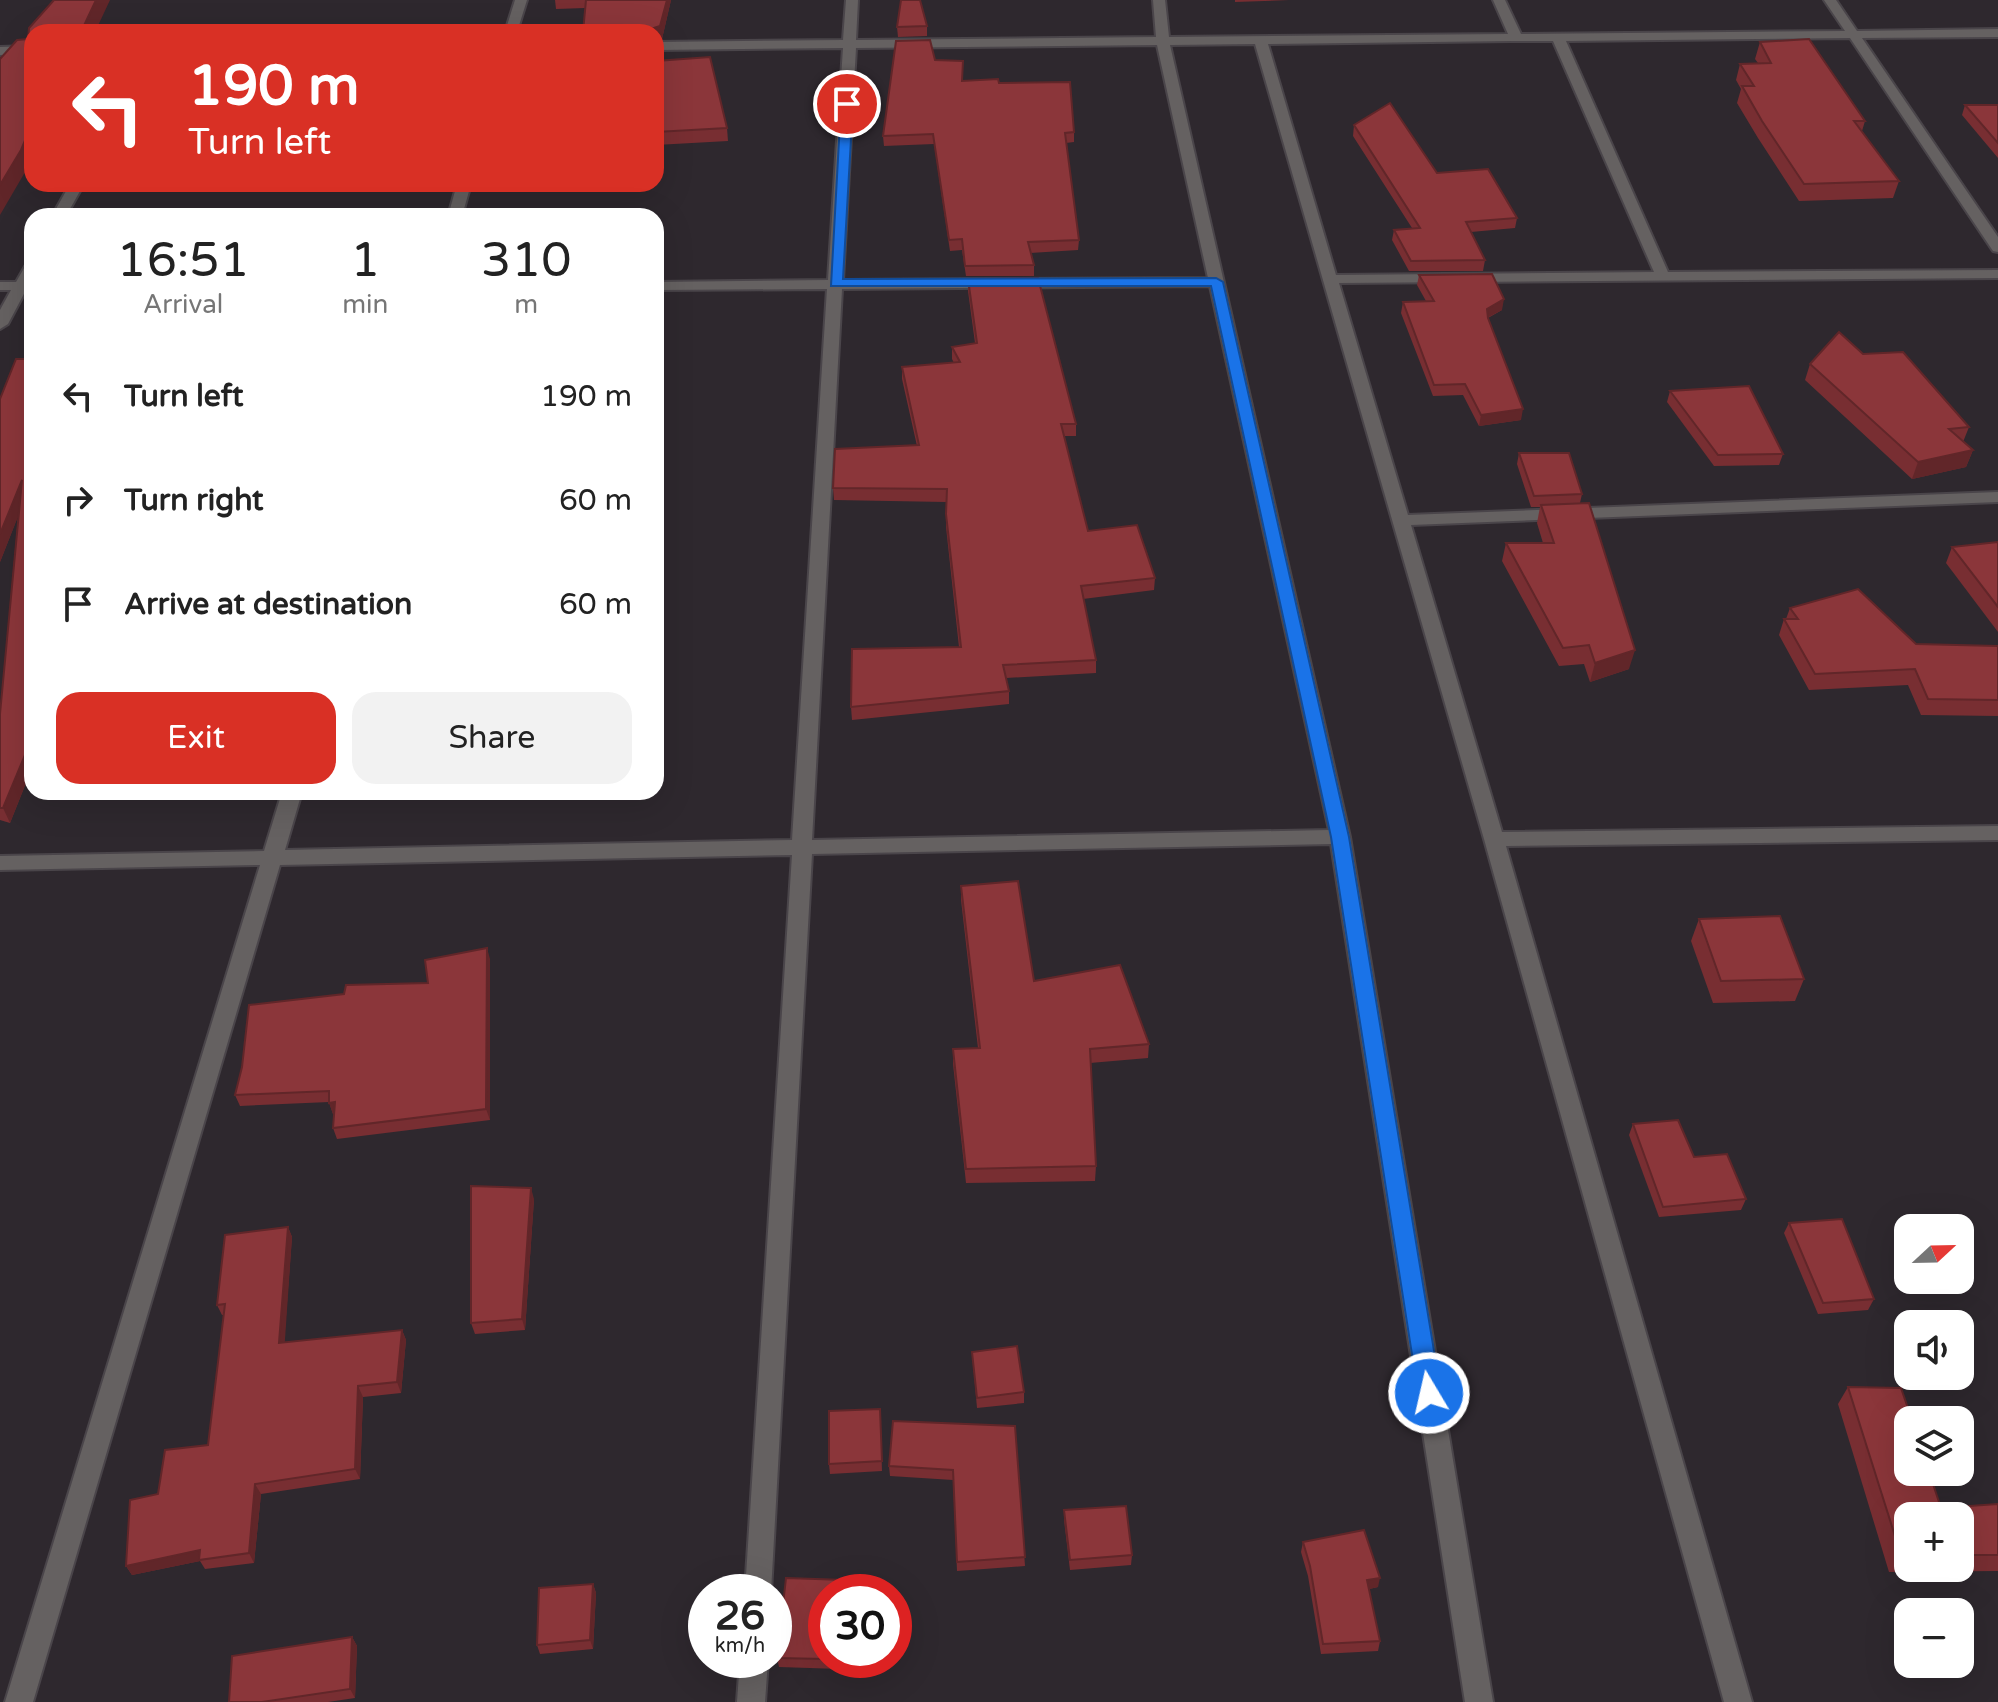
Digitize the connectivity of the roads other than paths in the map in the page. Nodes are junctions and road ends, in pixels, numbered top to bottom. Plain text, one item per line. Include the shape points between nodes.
1 (521, 0) edge
2 (852, 0) edge
3 (1159, 0) edge
4 (1499, 0) edge
5 (1830, 0) edge
6 (514, 24) edge
7 (1998, 33) edge
8 (1854, 35) junction
9 (1558, 38) junction
10 (1517, 39) junction
11 (1261, 42) junction
12 (1163, 43) junction
13 (850, 45) junction
14 (664, 46) edge
15 (24, 50) edge
16 (0, 51) edge
17 (1998, 248) edge
18 (1998, 274) edge
19 (1663, 277) junction
20 (1332, 279) junction
21 (1216, 282) junction
22 (836, 283) junction
23 (0, 286) edge
24 (24, 286) edge
25 (664, 286) edge
26 (24, 289) edge
27 (0, 324) edge
28 (1998, 497) edge
29 (1400, 520) junction
30 (290, 800) edge
31 (1998, 833) edge
32 (1340, 837) junction
33 (1494, 839) junction
34 (803, 847) junction
35 (274, 858) junction
36 (0, 863) edge
37 (759, 1574) edge
38 (753, 1678) edge
39 (19, 1702) edge
40 (751, 1702) edge
41 (1479, 1702) edge
42 (1738, 1702) edge

1 - 6 street
2 - 13 street
3 - 12 street
4 - 10 street
5 - 8 street
7 - 8 street
8 - 9 street
8 - 17 street
9 - 10 street
9 - 19 street
10 - 11 street
11 - 12 street
11 - 20 street
12 - 13 street
12 - 21 street
13 - 14 street
13 - 22 street
15 - 16 street
18 - 19 street
19 - 20 street
20 - 29 street
21 - 22 street
21 - 32 street
22 - 25 street
22 - 34 street
23 - 24 street
26 - 27 street
28 - 29 street
29 - 33 street
30 - 35 street
31 - 33 street
32 - 34 street
32 - 41 street
33 - 42 street
34 - 35 street
34 - 37 street
35 - 36 street
35 - 39 street
38 - 40 street

